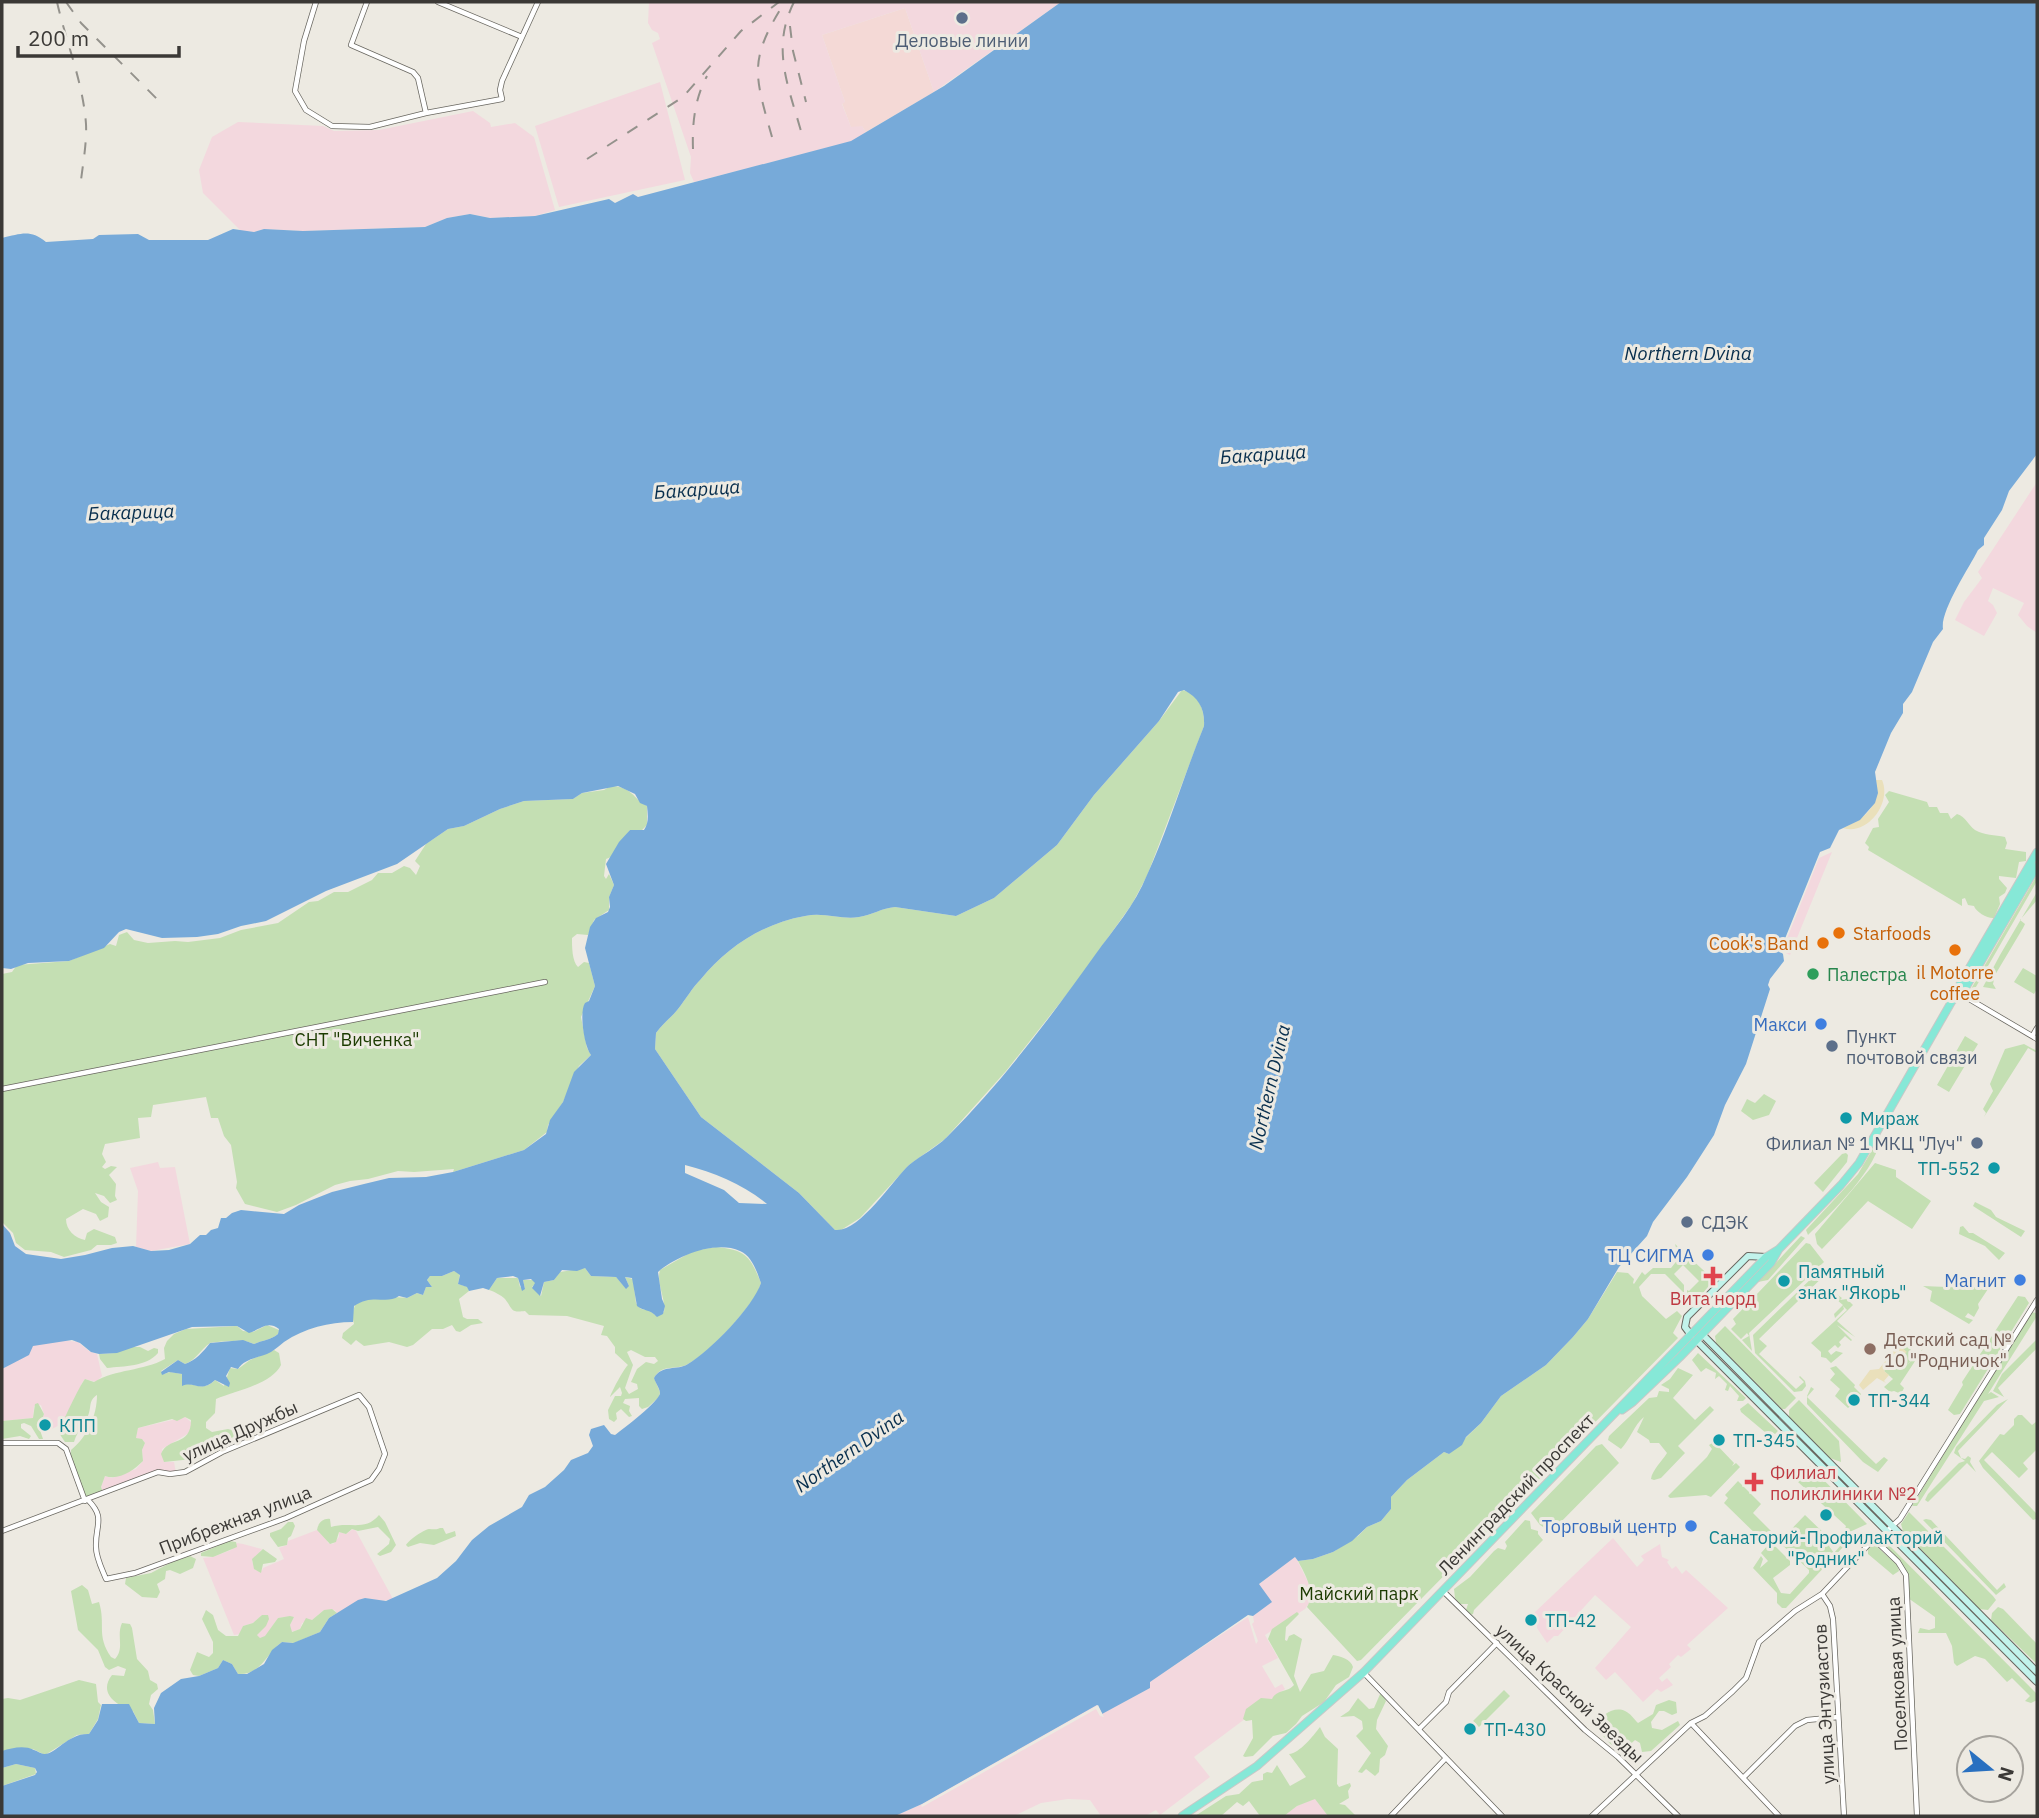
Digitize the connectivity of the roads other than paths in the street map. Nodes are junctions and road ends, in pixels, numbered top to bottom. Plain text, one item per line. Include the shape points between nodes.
1 (316, 2) edge
2 (367, 2) edge
3 (438, 2) edge
4 (538, 2) edge
5 (522, 37) junction
6 (426, 113) junction
7 (2037, 852) edge
8 (2037, 866) edge
9 (545, 982) dead end
10 (1958, 993) junction
11 (2037, 1028) edge
12 (2035, 1037) edge
13 (2, 1089) edge
14 (1779, 1249) junction
15 (1766, 1257) junction
16 (2037, 1300) edge
17 (1697, 1335) junction
18 (2, 1443) edge
19 (371, 1480) joint
20 (86, 1500) junction
21 (1889, 1528) junction
22 (2, 1531) edge
23 (1876, 1541) junction
24 (1444, 1591) junction
25 (1822, 1594) junction
26 (1497, 1643) junction
27 (1364, 1672) junction
28 (2037, 1672) edge
29 (2037, 1682) edge
30 (1838, 1717) junction
31 (1691, 1724) junction
32 (1419, 1729) junction
33 (1446, 1758) junction
34 (1636, 1776) junction
35 (1743, 1778) junction
36 (1182, 1816) edge
37 (1391, 1816) edge
38 (1502, 1816) edge
39 (1592, 1816) edge
40 (1678, 1816) edge
41 (1779, 1816) edge
42 (1844, 1816) edge
43 (1917, 1816) edge

1 - 6 street via 295,91 306,110 332,126 370,127
2 - 6 street via 351,45 413,72
3 - 5 street
4 - 5 street
5 - 6 street via 502,81 502,99
7 - 10 main road, Ленинградский проспект
8 - 10 main road, Ленинградский проспект via 1966,987
9 - 13 street
10 - 12 street
10 - 14 main road, Ленинградский проспект via 1859,1163
11 - 12 street
14 - 15 main road, Ленинградский проспект
14 - 17 main road, Ленинградский проспект via 1771,1263
15 - 17 main road, Ленинградский проспект
15 - 17 main road via 1748,1256 1687,1317 1685,1327
16 - 21 street via 1900,1519
17 - 21 main road
17 - 24 main road, Ленинградский проспект
18 - 20 street via 58,1443 66,1449
19 - 20 street, Прибрежная улица via 286,1518 135,1573 106,1579 96,1552 100,1519 97,1509
19 - 20 street, улица Дружбы via 385,1454 369,1407 359,1395 185,1472 158,1472
20 - 22 street, улица Дружбы
21 - 23 street
21 - 28 main road
21 - 29 main road
23 - 25 street
23 - 43 street, Поселковая улица via 1906,1575
24 - 26 street, улица Красной Звезды
24 - 27 main road, Ленинградский проспект
25 - 30 street, улица Энтузиастов via 1833,1619
25 - 31 street via 1759,1642 1746,1678
26 - 32 street
26 - 34 street, улица Красной Звезды
27 - 32 street
27 - 36 main road, Ленинградский проспект via 1273,1754
30 - 35 street via 1807,1720 1796,1726
30 - 42 street, улица Энтузиастов
31 - 34 street
31 - 35 street
32 - 33 street
33 - 37 street
33 - 38 street
34 - 39 street
34 - 40 street, улица Красной Звезды
35 - 41 street

